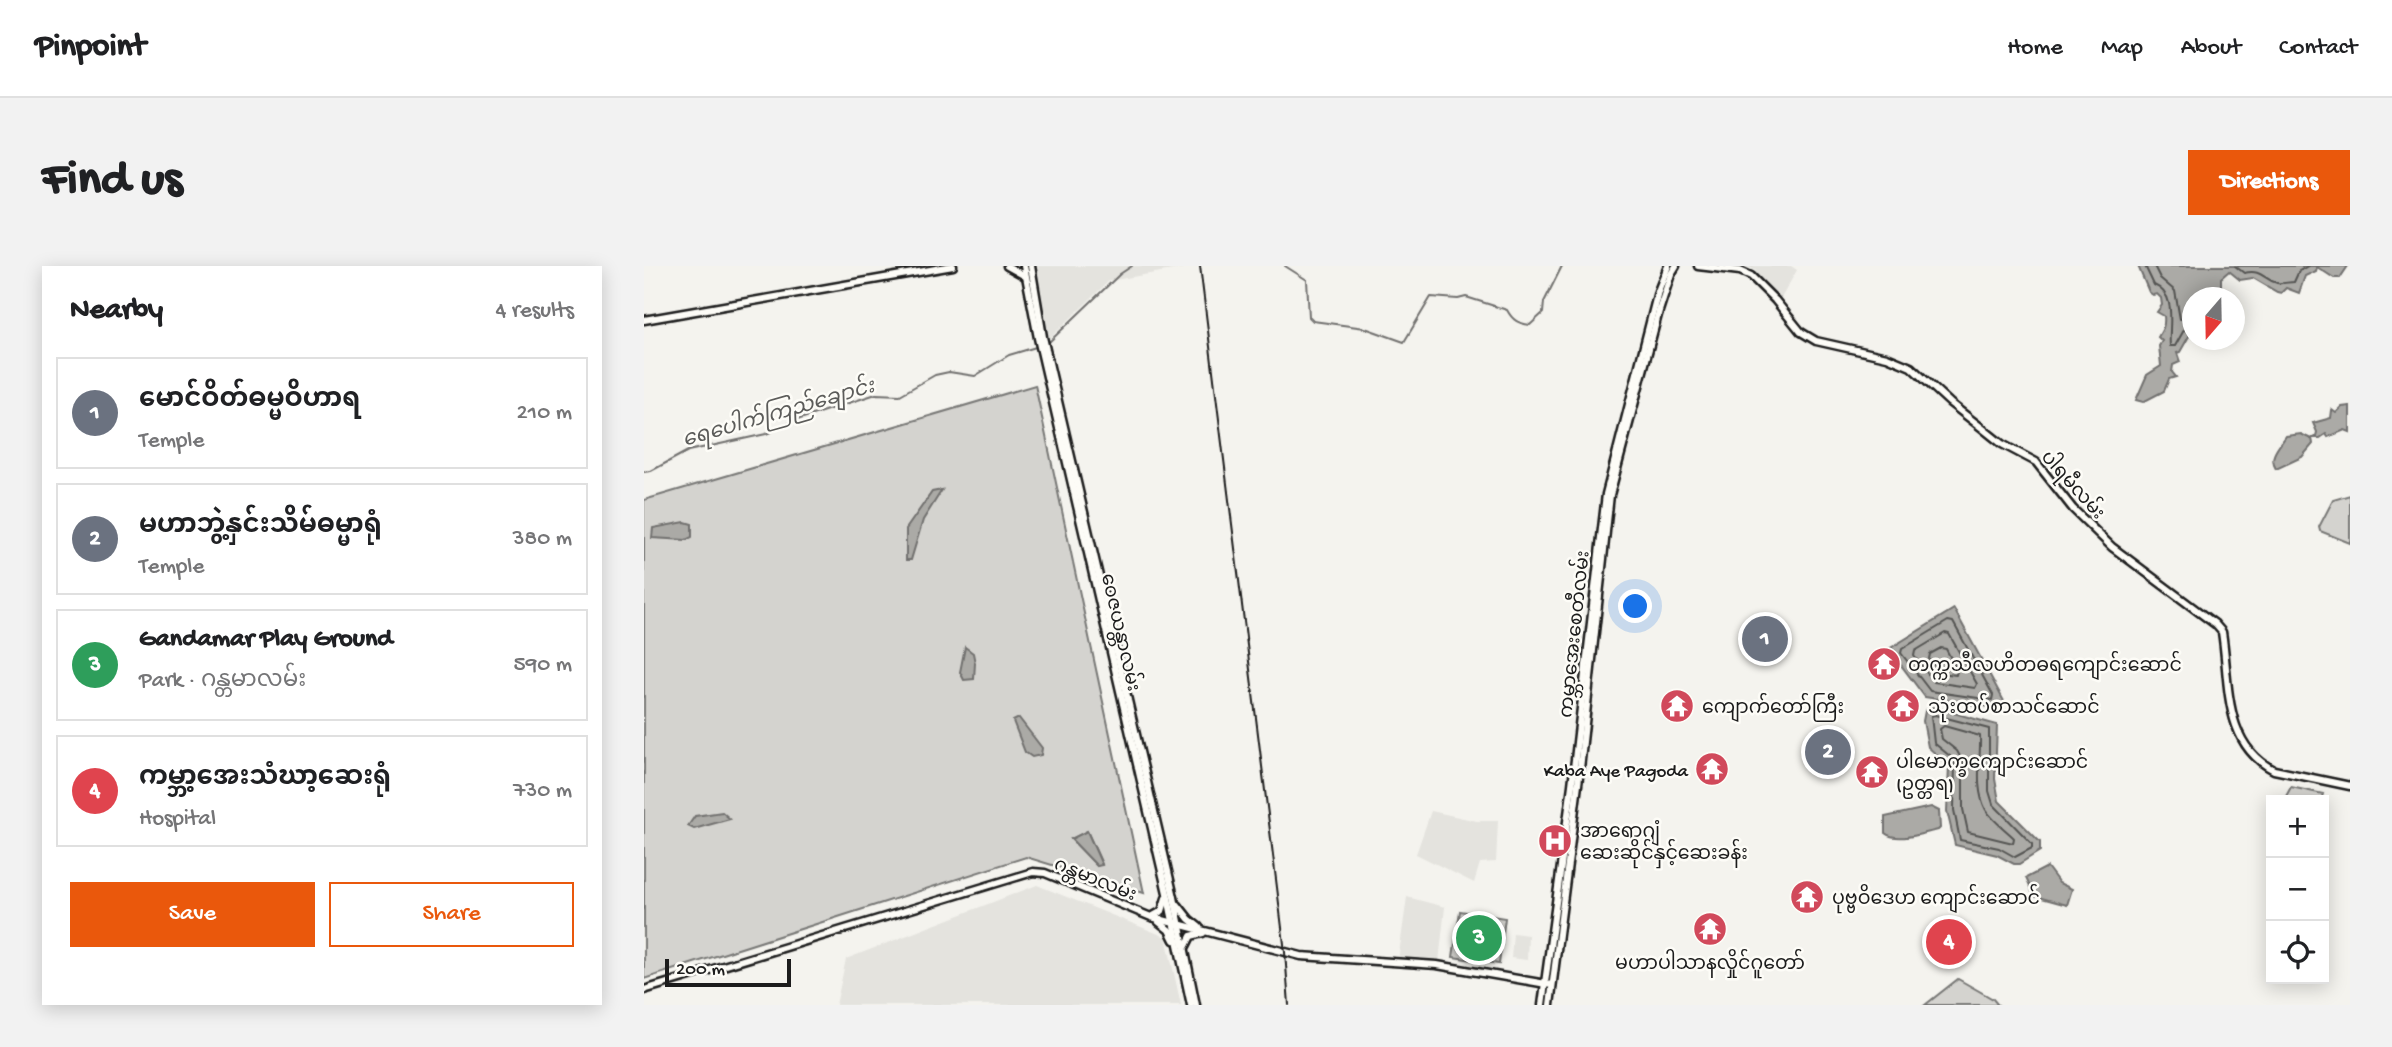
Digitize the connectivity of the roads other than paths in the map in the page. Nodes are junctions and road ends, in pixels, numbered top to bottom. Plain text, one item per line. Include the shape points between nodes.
1 (953, 266) edge
2 (1007, 266) edge
3 (1024, 266) edge
4 (1032, 266) edge
5 (1676, 266) edge
6 (1683, 266) edge
7 (1698, 266) edge
8 (1666, 270) edge
9 (1028, 275) junction
10 (644, 320) edge
11 (1044, 353) junction
12 (2350, 786) edge
13 (1167, 893) junction
14 (1174, 897) junction
15 (1151, 917) junction
16 (1177, 924) junction
17 (1208, 932) junction
18 (1182, 948) junction
19 (1549, 985) junction
20 (644, 990) edge
21 (1194, 1005) edge
22 (1542, 1005) edge
23 (1550, 1005) edge

1 - 10 main road
2 - 9 main road
3 - 9 main road, ဝေဇယန္တာလမ်း
4 - 9 main road
5 - 8 main road, ကမ္ဘာအေးစေတီလမ်း
6 - 8 main road
7 - 12 main road, ပါရမီလမ်း via 1751,276 1801,332 1816,341 1911,367 2002,444 2036,462 2073,509 2112,547 2222,632 2232,719 2249,751 2274,770
8 - 19 main road, ကမ္ဘာအေးစေတီလမ်း via 1608,484
9 - 11 main road, ဝေဇယန္တာလမ်း
11 - 13 main road, ဝေဇယန္တာလမ်း
11 - 14 main road, ဝေဇယန္တာလမ်း
13 - 15 main road via 1162,911
13 - 16 main road, ဝေဇယန္တာလမ်း
14 - 16 main road, ဝေဇယန္တာလမ်း
14 - 17 main road via 1189,919
15 - 16 main road, ဂန္တမာလမ်း
15 - 18 main road via 1169,930
15 - 20 main road, ဂန္တမာလမ်း via 1033,872
16 - 17 main road, ဂန္တမာလမ်း
16 - 18 main road, ဝေဇယန္တာလမ်း
17 - 18 main road via 1191,936
17 - 19 main road, ဂန္တမာလမ်း via 1301,956 1437,965
18 - 21 main road, ဝေဇယန္တာလမ်း
19 - 22 main road, ကမ္ဘာအေးစေတီလမ်း
19 - 23 main road, ကမ္ဘာအေးစေတီလမ်း

